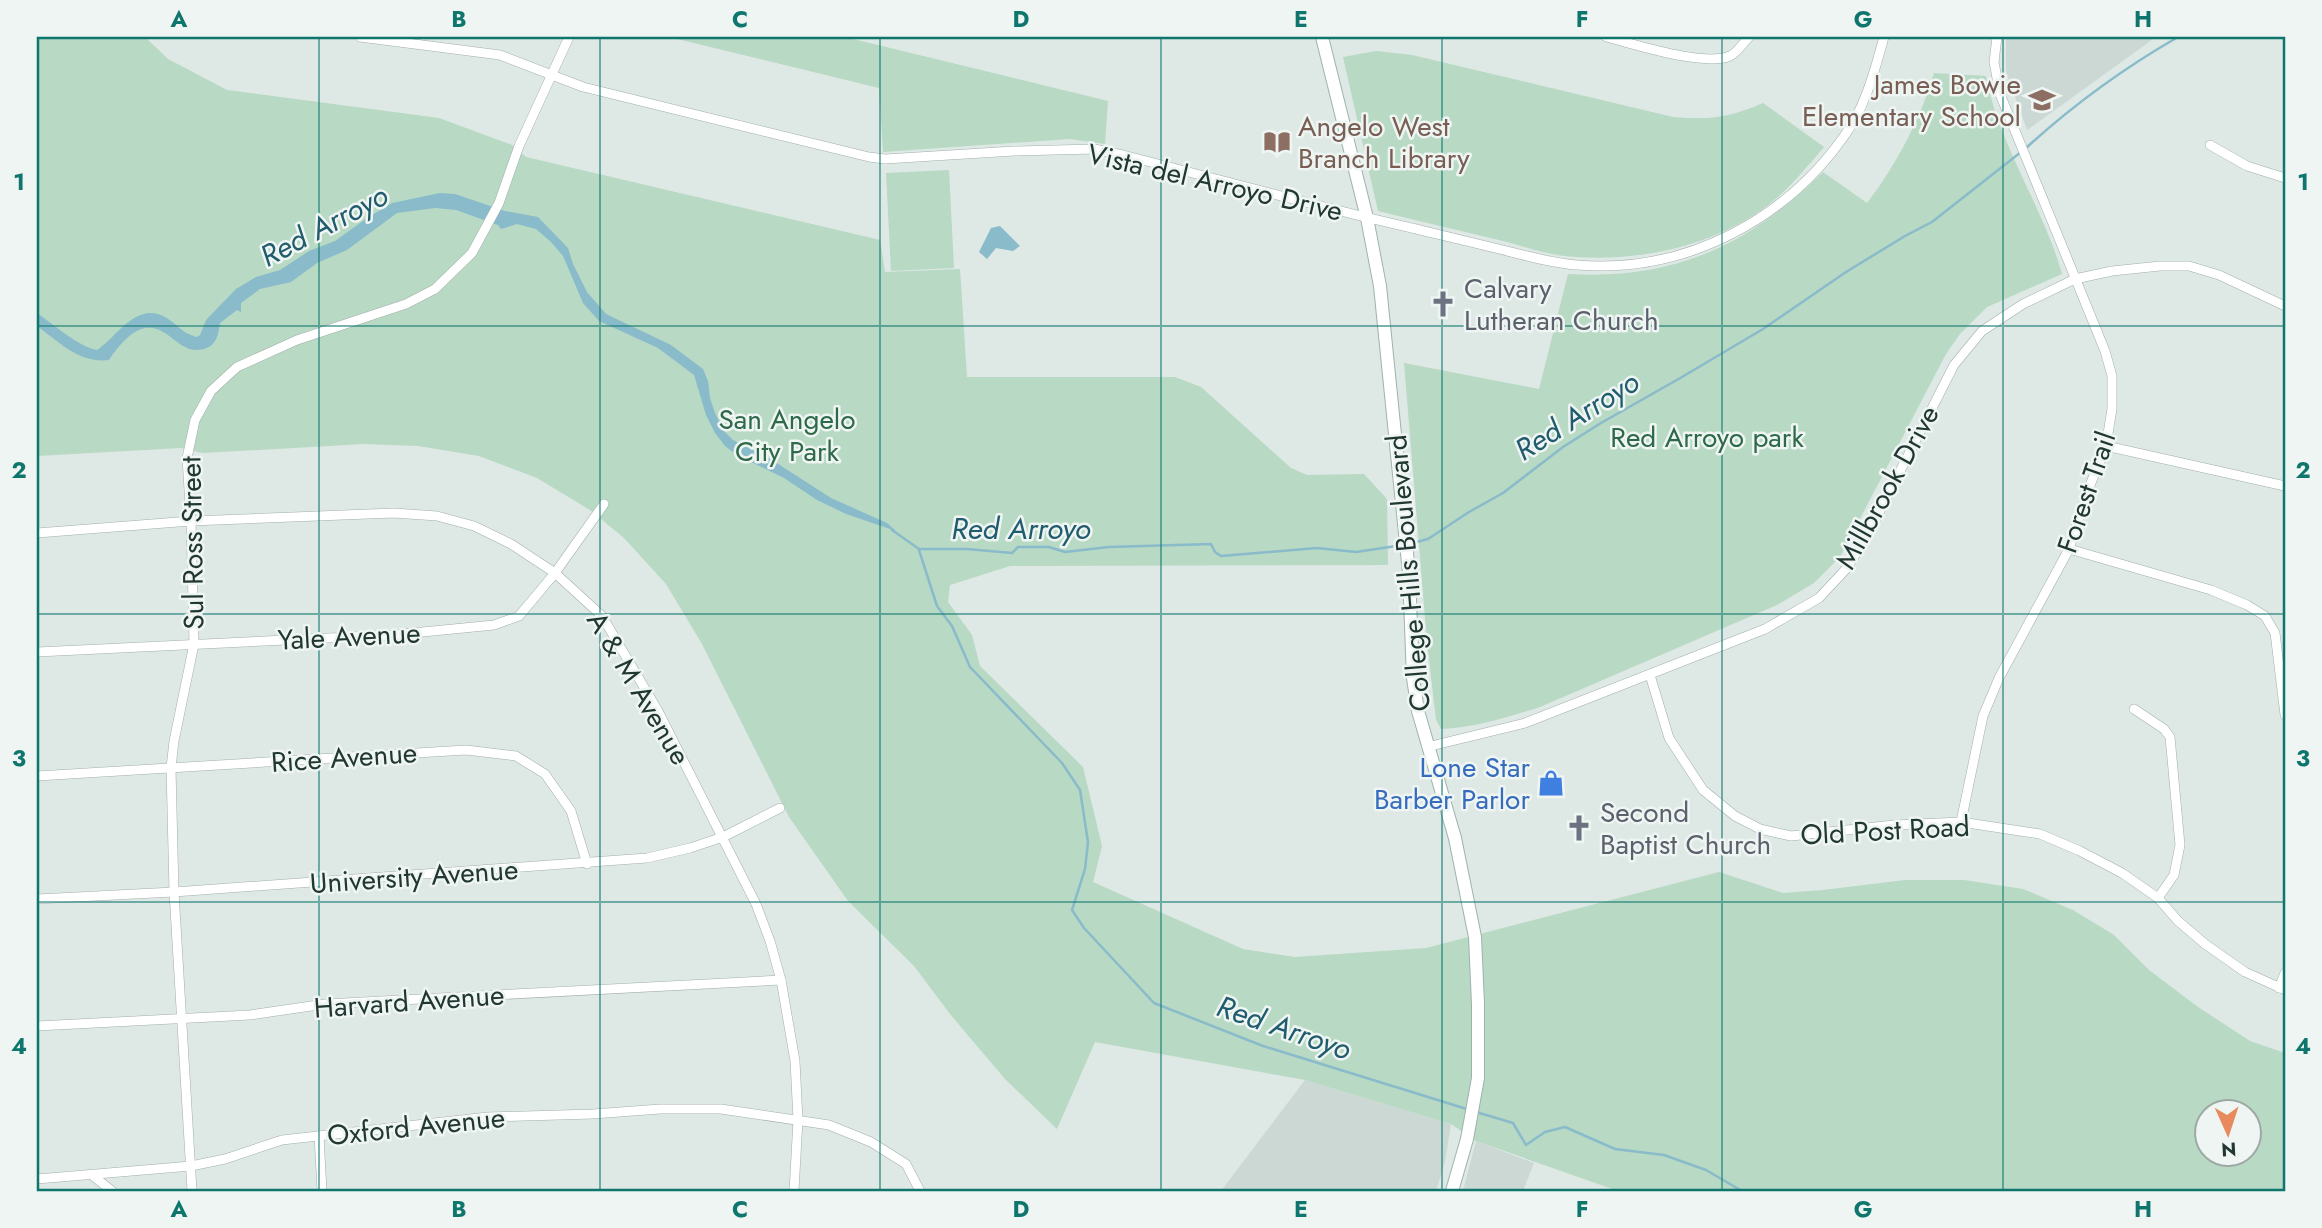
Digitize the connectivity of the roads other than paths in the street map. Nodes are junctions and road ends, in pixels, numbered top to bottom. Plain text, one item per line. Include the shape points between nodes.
1 (360, 37) edge
2 (569, 37) edge
3 (1322, 37) edge
4 (1606, 37) edge
5 (1749, 37) edge
6 (1884, 37) edge
7 (1997, 37) edge
8 (552, 74) junction
9 (2210, 145) dead end
10 (2285, 178) edge
11 (1367, 218) junction
12 (2075, 279) junction
13 (2285, 306) edge
14 (2106, 446) junction
15 (2285, 486) edge
16 (604, 504) dead end
17 (191, 521) junction
18 (37, 533) edge
19 (2069, 549) junction
20 (555, 573) junction
21 (194, 644) junction
22 (37, 652) edge
23 (1650, 675) junction
24 (2134, 709) dead end
25 (2285, 716) edge
26 (1427, 747) junction
27 (171, 768) junction
28 (37, 776) edge
29 (780, 808) dead end
30 (1961, 822) junction
31 (723, 837) junction
32 (587, 864) junction
33 (174, 892) junction
34 (2158, 898) junction
35 (37, 899) edge
36 (2285, 973) edge
37 (781, 980) junction
38 (2282, 989) edge
39 (183, 1020) junction
40 (37, 1026) edge
41 (798, 1120) junction
42 (319, 1136) junction
43 (191, 1166) junction
44 (92, 1175) junction
45 (37, 1179) edge
46 (112, 1191) edge
47 (192, 1191) edge
48 (322, 1191) edge
49 (794, 1191) edge
50 (920, 1191) edge
51 (1452, 1191) edge

1 - 8 street, Vista del Arroyo Drive via 500,55
2 - 8 street, Sul Ross Street
3 - 11 street, College Hills Boulevard
4 - 5 street via 1687,57 1711,58 1731,56
6 - 11 street, Vista del Arroyo Drive via 1852,124 1822,165 1777,207 1723,240 1687,253 1609,267 1575,265
7 - 12 street, Forest Trail via 1994,62 2000,94
8 - 11 street, Vista del Arroyo Drive via 583,88 869,157 1094,149
8 - 17 street, Sul Ross Street via 484,233 472,253 435,289 406,304 269,352 237,368 211,391 195,421 187,458
9 - 10 street via 2247,166
11 - 26 street, College Hills Boulevard via 1380,286 1404,520 1413,678
12 - 13 street, Millbrook Drive via 2112,271 2189,266
12 - 14 street, Forest Trail via 2112,376
12 - 23 street, Millbrook Drive via 2023,304 1982,331 1954,365 1867,536 1846,569 1819,598 1765,629
14 - 15 street
14 - 19 street, Forest Trail
16 - 20 street, Yale Avenue
17 - 18 street, A & M Avenue
17 - 20 street, A & M Avenue via 394,513 437,516 474,526
17 - 21 street, Sul Ross Street
19 - 25 street via 2211,590 2265,616 2275,633
19 - 30 street, Forest Trail via 1983,716
20 - 21 street, Yale Avenue via 519,616 494,625 392,635
20 - 31 street, A & M Avenue via 602,616
21 - 22 street, Yale Avenue
21 - 27 street, Sul Ross Street
23 - 26 street, Millbrook Drive via 1525,723
23 - 30 street, Old Post Road via 1669,738 1703,790 1760,829 1791,836
24 - 34 street via 2170,737 2180,845 2174,876
26 - 51 street, College Hills Boulevard via 1455,838 1475,937 1478,1078
27 - 28 street, Rice Avenue
27 - 32 street, Rice Avenue via 466,750 516,756 545,774 572,811
27 - 33 street, Sul Ross Street
29 - 31 street, University Avenue
30 - 34 street, Old Post Road via 2040,834 2122,873
31 - 32 street, University Avenue via 647,858
31 - 37 street, A & M Avenue via 752,894
32 - 33 street, University Avenue
33 - 35 street, University Avenue
33 - 39 street, Sul Ross Street
34 - 38 street, Old Post Road via 2205,944 2245,972
36 - 38 street
37 - 39 street, Harvard Avenue via 325,1004
37 - 41 street, A & M Avenue via 795,1061
39 - 40 street, Harvard Avenue
39 - 43 street, Sul Ross Street
41 - 42 street, Oxford Avenue via 721,1109 660,1109 488,1117
41 - 49 street, A & M Avenue
41 - 50 street, Oxford Avenue via 829,1125 871,1142 906,1164
42 - 43 street, Oxford Avenue via 282,1140
42 - 48 street
43 - 44 street, Oxford Avenue
43 - 47 street, Sul Ross Street
44 - 45 street, Oxford Avenue
44 - 46 street

